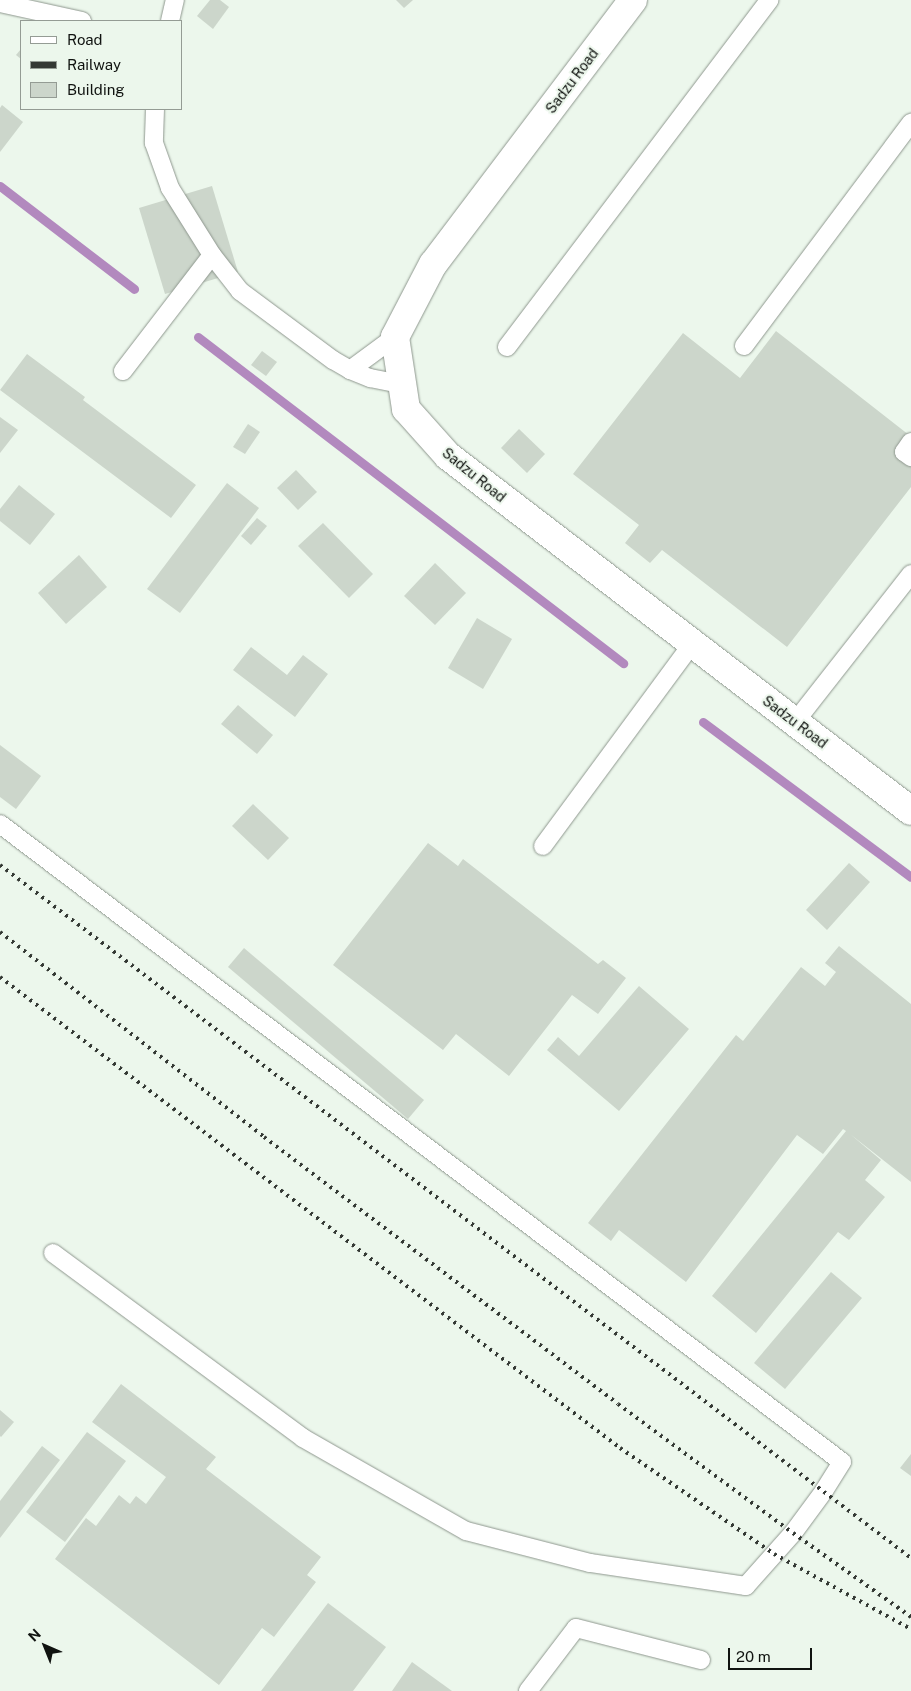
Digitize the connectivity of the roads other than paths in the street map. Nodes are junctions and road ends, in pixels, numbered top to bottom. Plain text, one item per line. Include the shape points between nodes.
1 (175, 0) edge
2 (633, 0) edge
3 (769, 0) edge
4 (0, 3) edge
5 (77, 20) edge
6 (170, 20) edge
7 (156, 110) edge
8 (911, 123) edge
9 (212, 256) junction
10 (395, 337) junction
11 (744, 346) dead end
12 (507, 347) dead end
13 (350, 370) junction
14 (122, 371) dead end
15 (402, 384) junction
16 (911, 442) edge
17 (911, 457) edge
18 (911, 574) edge
19 (692, 644) junction
20 (795, 722) junction
21 (911, 811) edge
22 (0, 824) edge
23 (543, 846) dead end
24 (53, 1253) dead end
25 (701, 1660) dead end
26 (528, 1691) edge

1 - 6 lane
2 - 10 street, Sadzu Road via 433,264
3 - 12 lane
4 - 5 lane
7 - 9 lane via 154,143 160,164 183,212
8 - 11 lane
9 - 13 lane via 240,291
9 - 14 lane
10 - 13 lane
10 - 15 street, Sadzu Road
13 - 15 lane via 370,378
15 - 19 street, Sadzu Road via 406,409 448,456
16 - 17 lane via 904,452
18 - 20 lane
19 - 20 street, Sadzu Road
19 - 23 lane
20 - 21 street, Sadzu Road
22 - 24 lane via 842,1462 793,1534 746,1586 590,1563 466,1531 303,1438
25 - 26 lane via 576,1628

